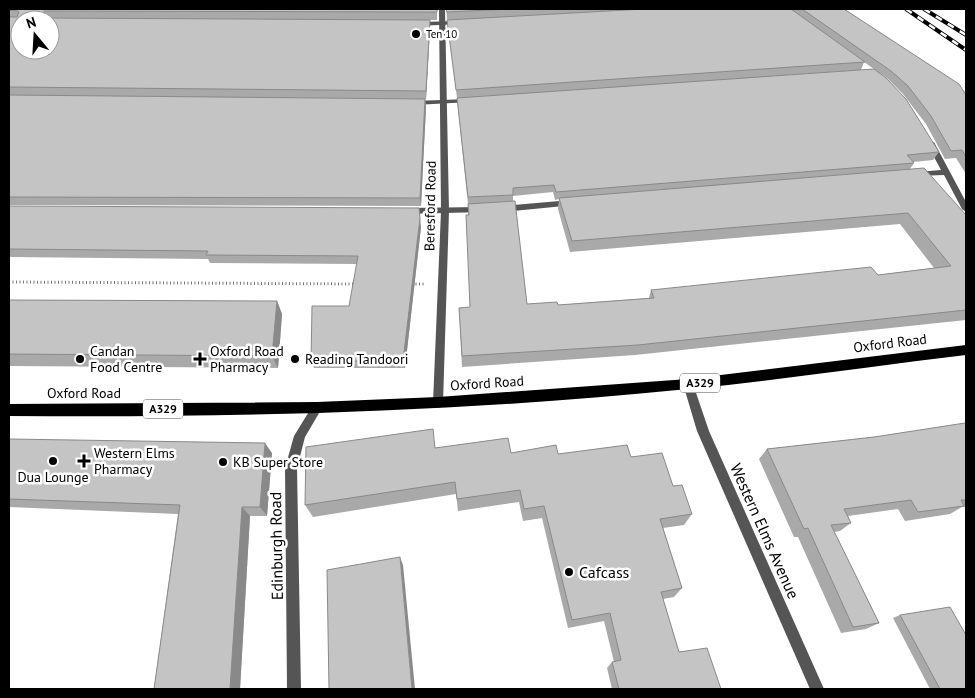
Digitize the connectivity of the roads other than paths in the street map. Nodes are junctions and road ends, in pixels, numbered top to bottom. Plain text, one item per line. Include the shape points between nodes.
1 (442, 9) edge
2 (473, 22) edge
3 (413, 24) edge
4 (443, 24) junction
5 (474, 101) edge
6 (405, 103) edge
7 (444, 103) junction
8 (929, 140) edge
9 (946, 172) junction
10 (906, 175) edge
11 (579, 203) edge
12 (966, 209) edge
13 (395, 211) edge
14 (445, 211) junction
15 (966, 350) edge
16 (688, 384) junction
17 (438, 403) junction
18 (317, 408) junction
19 (9, 410) edge
20 (294, 689) edge
21 (816, 689) edge

1 - 4 street, Beresford Road
2 - 4 street
3 - 4 street
4 - 7 street, Beresford Road
5 - 7 street
6 - 7 street
7 - 14 street, Beresford Road
8 - 9 street
9 - 10 street
9 - 12 street
11 - 14 street
13 - 14 street
14 - 17 street, Beresford Road
15 - 16 main road, Oxford Road / A329
16 - 17 main road, Oxford Road / A329
16 - 21 street, Western Elms Avenue via 703,431
17 - 18 main road, Oxford Road / A329
18 - 19 main road, Oxford Road / A329
18 - 20 street, Edinburgh Road via 300,436 291,468

